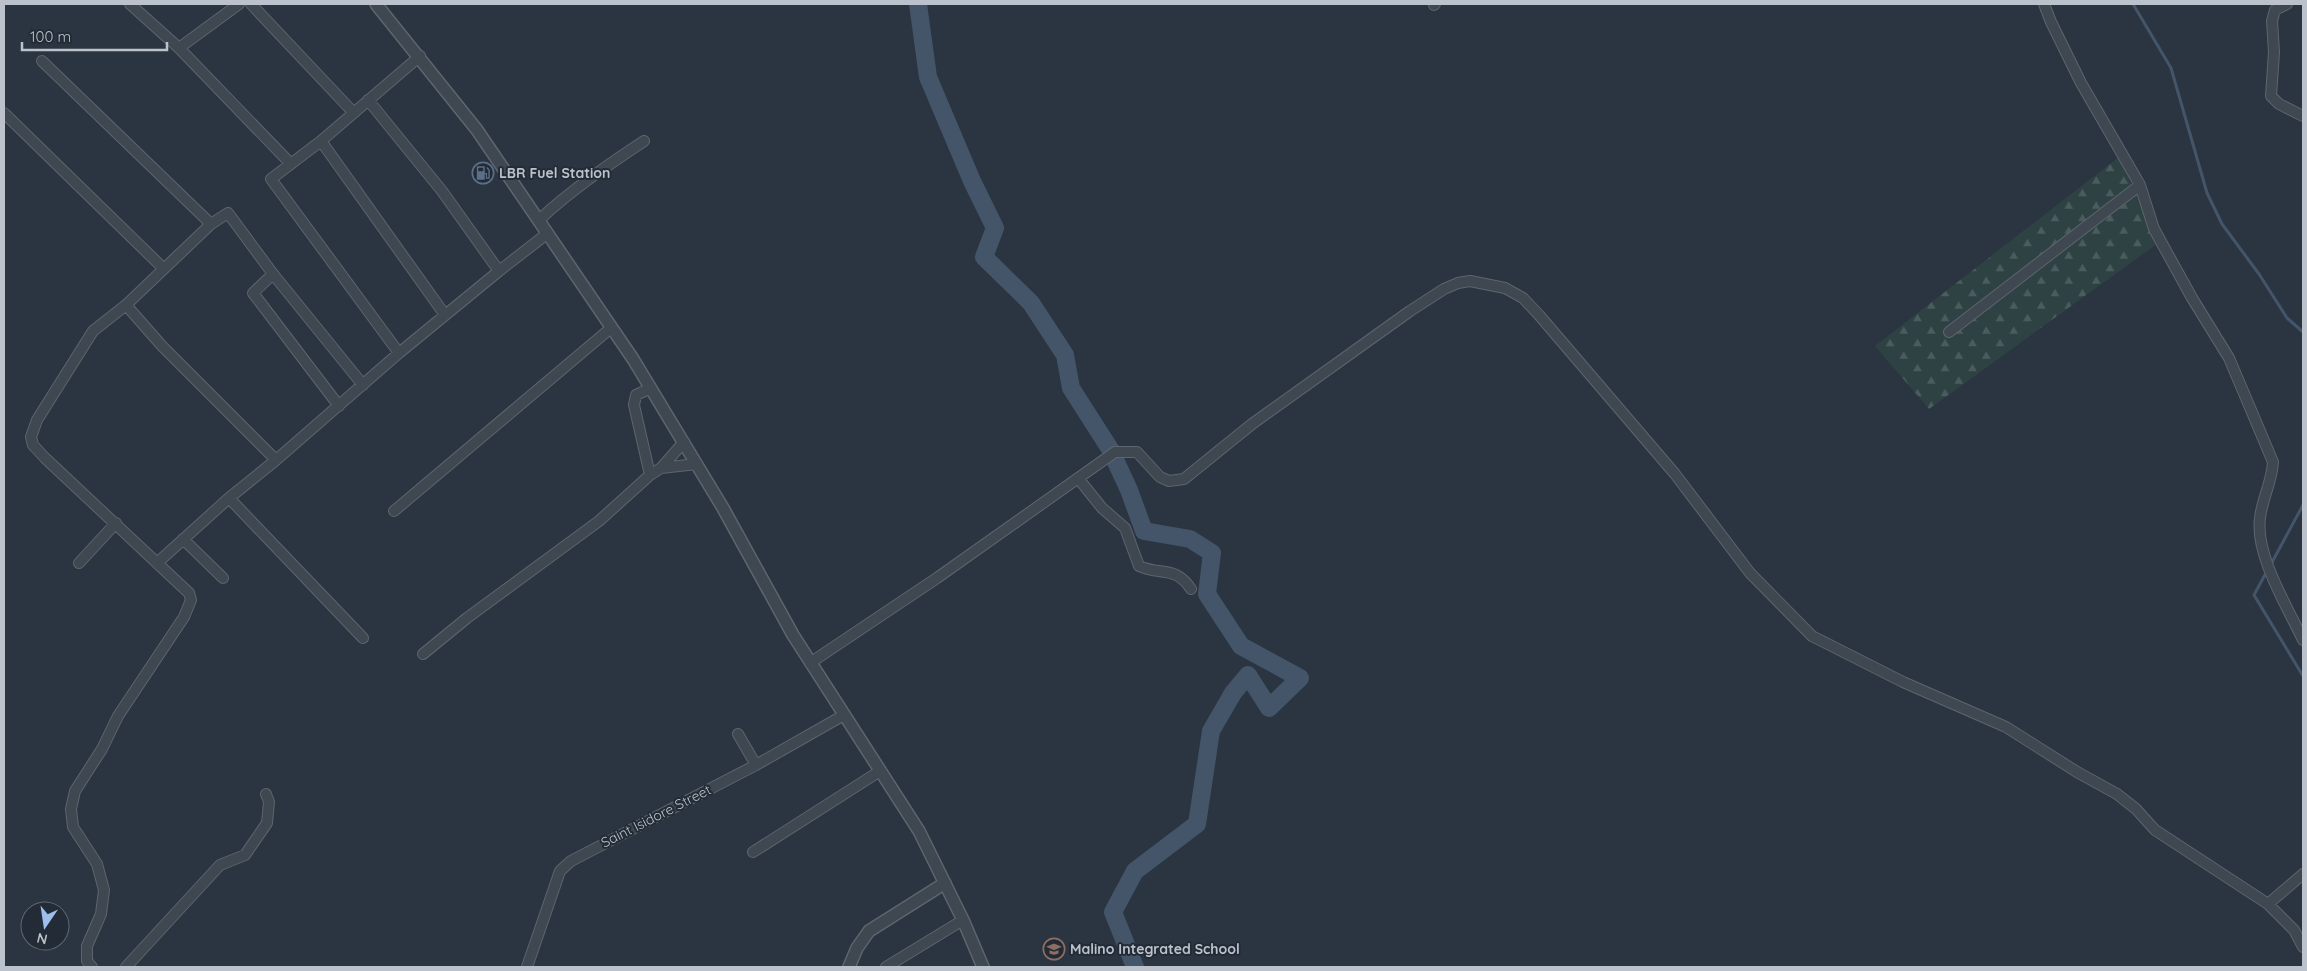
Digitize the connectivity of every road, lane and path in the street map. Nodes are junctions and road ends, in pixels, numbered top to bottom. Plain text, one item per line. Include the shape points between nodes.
1 (130, 4) edge
2 (238, 4) edge
3 (251, 4) edge
4 (378, 4) edge
5 (2044, 4) edge
6 (2287, 4) edge
7 (179, 48) junction
8 (420, 56) junction
9 (42, 61) dead end
10 (368, 100) junction
11 (4, 112) edge
12 (353, 112) junction
13 (2303, 116) edge
14 (321, 141) junction
15 (644, 141) dead end
16 (290, 163) junction
17 (2140, 185) junction
18 (539, 220) junction
19 (211, 224) junction
20 (548, 233) junction
21 (163, 268) junction
22 (499, 271) junction
23 (273, 274) junction
24 (126, 305) junction
25 (445, 315) junction
26 (611, 328) junction
27 (1949, 332) dead end
28 (399, 353) junction
29 (363, 385) junction
30 (651, 388) junction
31 (339, 406) junction
32 (684, 442) junction
33 (276, 460) junction
34 (697, 464) junction
35 (661, 468) junction
36 (650, 475) junction
37 (1078, 478) junction
38 (229, 498) junction
39 (394, 511) dead end
40 (116, 523) junction
41 (182, 539) junction
42 (79, 563) dead end
43 (158, 563) junction
44 (223, 578) dead end
45 (1192, 589) dead end
46 (363, 638) dead end
47 (2303, 640) edge
48 (423, 654) dead end
49 (810, 663) junction
50 (844, 714) junction
51 (738, 734) dead end
52 (756, 765) junction
53 (880, 771) junction
54 (266, 794) dead end
55 (753, 852) dead end
56 (2303, 874) edge
57 (946, 883) junction
58 (2268, 904) junction
59 (963, 920) junction
60 (2303, 947) edge
61 (897, 964) edge
62 (92, 967) edge
63 (126, 967) edge
64 (527, 967) edge
65 (849, 967) edge
66 (886, 967) edge
67 (983, 967) edge

1 - 7 street
2 - 7 street
3 - 12 street
4 - 8 street
5 - 17 street via 2081,82
6 - 13 street via 2274,10 2272,21 2271,96 2279,104
7 - 16 street
8 - 10 street
8 - 18 street via 477,130
9 - 19 street
10 - 12 street
10 - 22 street via 442,191
11 - 21 street
12 - 14 street
14 - 16 street
14 - 25 street
15 - 18 street
16 - 28 street via 272,179
17 - 27 street
17 - 47 street via 2154,229 2229,358 2273,462 2260,517 2259,536 2264,557
18 - 20 street
19 - 21 street
19 - 23 street via 228,212
20 - 22 street
20 - 26 street
21 - 24 street
22 - 25 street
23 - 29 street
23 - 31 street via 253,293
24 - 33 street via 162,346
24 - 40 street via 93,331 37,420 31,437 45,458
25 - 28 street
26 - 30 street
26 - 39 street
28 - 29 street
29 - 31 street
30 - 32 street
30 - 36 street via 636,395 634,405
31 - 33 street
32 - 34 street
32 - 35 street
33 - 38 street
34 - 35 street
34 - 49 street
35 - 36 street
36 - 48 street via 599,521
37 - 45 street via 1102,508 1125,528 1139,566 1178,574
37 - 49 street
37 - 58 street via 1115,452 1137,452 1160,477 1169,481 1184,479 1252,424 1444,289 1470,281 1505,288 1523,298 1539,315 1675,474 1750,574 1812,636 1879,671 2006,727 2117,794 2155,830
38 - 41 street
38 - 46 street
40 - 42 street
40 - 43 street
41 - 43 street
41 - 44 street
43 - 62 street via 189,593 191,600 184,617 118,716 102,749 75,791 71,809 73,827 97,864 104,890 101,914 87,946 87,961
49 - 50 street
50 - 52 street, Saint Isidore Street
50 - 53 street
51 - 52 street
52 - 64 street, Saint Isidore Street via 564,866
53 - 55 street
53 - 57 street via 919,831
54 - 63 street via 269,802 267,823 245,855 220,865
56 - 58 street
57 - 59 street
57 - 65 street via 869,931
58 - 60 street via 2294,930
59 - 61 street
59 - 67 street
61 - 66 street

